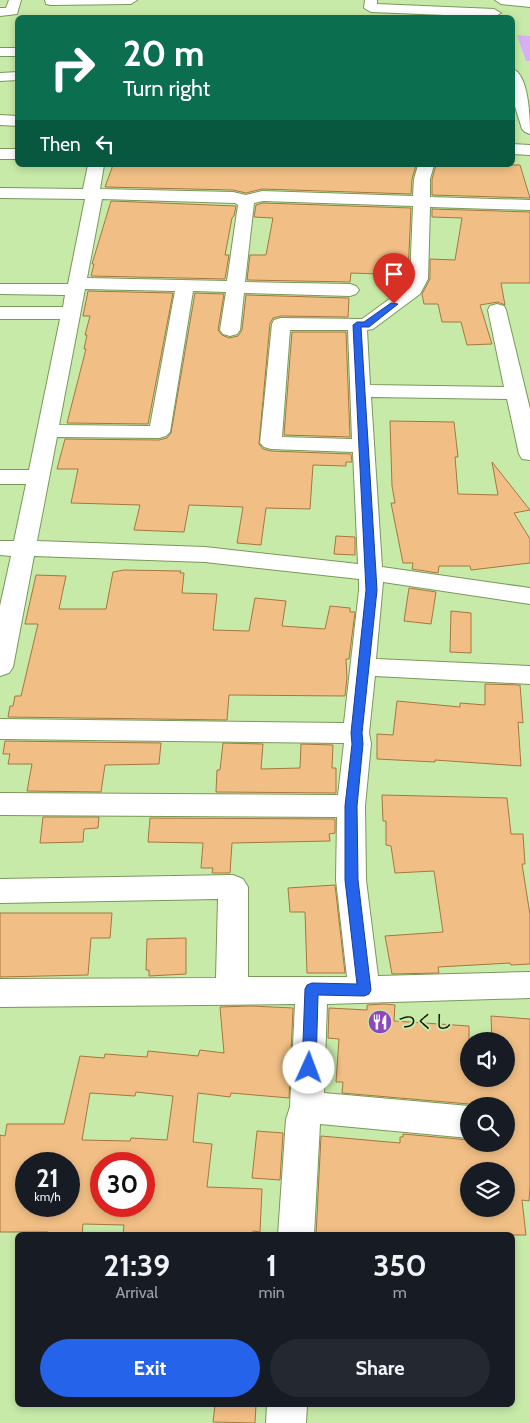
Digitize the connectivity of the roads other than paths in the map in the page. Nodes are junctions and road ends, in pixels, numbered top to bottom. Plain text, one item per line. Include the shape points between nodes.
1 (15, 0) edge
2 (51, 0) edge
3 (371, 0) edge
4 (501, 0) edge
5 (530, 3) edge
6 (131, 4) edge
7 (493, 10) edge
8 (0, 12) edge
9 (48, 15) edge
10 (0, 52) edge
11 (15, 52) edge
12 (516, 65) edge
13 (15, 76) edge
14 (0, 77) edge
15 (0, 120) edge
16 (15, 121) edge
17 (530, 129) edge
18 (515, 149) edge
19 (530, 150) edge
20 (0, 154) edge
21 (15, 154) edge
22 (96, 167) edge
23 (425, 167) edge
24 (0, 193) edge
25 (93, 193) junction
26 (244, 201) junction
27 (422, 203) junction
28 (530, 205) edge
29 (185, 286) junction
30 (76, 287) junction
31 (234, 288) junction
32 (0, 290) edge
33 (350, 290) dead end
34 (497, 310) dead end
35 (0, 313) edge
36 (71, 313) junction
37 (357, 325) junction
38 (230, 330) dead end
39 (362, 391) junction
40 (516, 393) junction
41 (48, 431) junction
42 (362, 446) junction
43 (529, 447) edge
44 (0, 477) edge
45 (38, 477) junction
46 (0, 548) edge
47 (24, 548) junction
48 (370, 572) junction
49 (530, 596) edge
50 (0, 667) edge
51 (363, 667) junction
52 (530, 674) edge
53 (0, 729) edge
54 (356, 733) junction
55 (0, 804) edge
56 (351, 806) junction
57 (0, 891) edge
58 (530, 985) edge
59 (312, 989) junction
60 (232, 990) junction
61 (364, 990) junction
62 (0, 993) edge
63 (307, 1107) junction
64 (460, 1121) edge
65 (296, 1232) edge
66 (287, 1407) edge
67 (286, 1423) edge

1 - 8 street via 12,11
2 - 6 street
2 - 9 street
3 - 7 street via 371,8
4 - 5 street
10 - 11 street
12 - 17 street
13 - 14 street
15 - 16 street
18 - 19 street
20 - 21 street
22 - 25 street
23 - 27 street
24 - 25 street
25 - 26 street via 233,197
25 - 30 street
26 - 27 street via 262,196
26 - 31 street
27 - 28 street
27 - 37 street via 419,279 414,290 366,325
29 - 30 street
29 - 31 street
29 - 41 street via 159,432
30 - 32 street
30 - 36 street
31 - 33 street
31 - 38 street
34 - 40 street
35 - 36 street
36 - 41 street
37 - 39 street
37 - 42 street via 281,324 271,443
39 - 40 street
39 - 42 street
40 - 43 street
41 - 45 street
42 - 48 street
44 - 45 street
45 - 47 street
46 - 47 street
47 - 48 street via 182,554
47 - 50 street
48 - 49 street
48 - 51 street
51 - 52 street
51 - 54 street
53 - 54 street
54 - 56 street via 358,744
55 - 56 street
56 - 61 street via 351,880
57 - 60 street via 233,887
58 - 61 street
59 - 60 street
59 - 61 street
59 - 63 street
60 - 62 street
63 - 64 street
63 - 65 street via 303,1119
66 - 67 street

